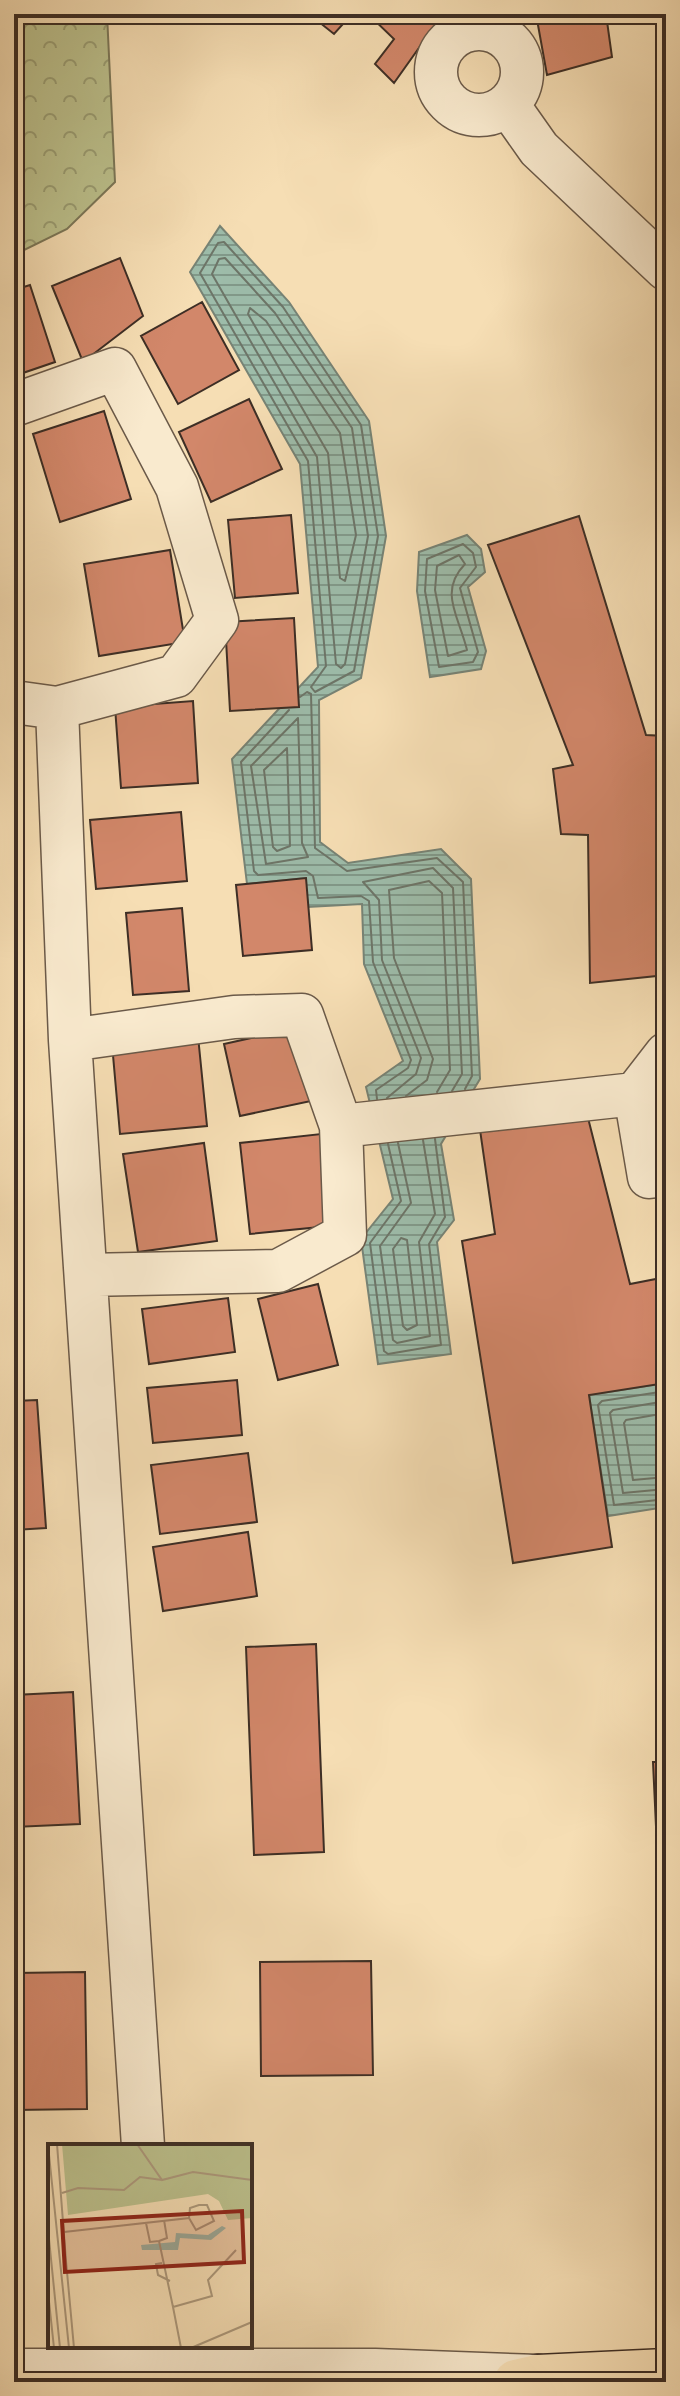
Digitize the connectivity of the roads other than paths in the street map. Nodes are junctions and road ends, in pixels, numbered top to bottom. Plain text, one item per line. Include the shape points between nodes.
1 (508, 105) dead end
2 (666, 269) edge
3 (14, 405) edge
4 (14, 702) edge
5 (57, 708) junction
6 (70, 1040) junction
7 (666, 1054) edge
8 (635, 1094) junction
9 (341, 1126) junction
10 (666, 1175) edge
11 (86, 1275) junction
12 (143, 2144) edge
13 (157, 2359) edge
14 (14, 2371) edge
15 (666, 2371) edge
16 (527, 2379) edge

1 - 2 street via 539,149
3 - 5 street via 115,369 177,487 217,620 176,676
4 - 5 street
5 - 6 street
6 - 9 street via 234,1017 302,1015
6 - 11 street
7 - 8 street
8 - 9 street
8 - 10 street via 649,1177
9 - 11 street via 345,1235 278,1271
11 - 12 street
13 - 14 street
13 - 16 street
15 - 16 main road

